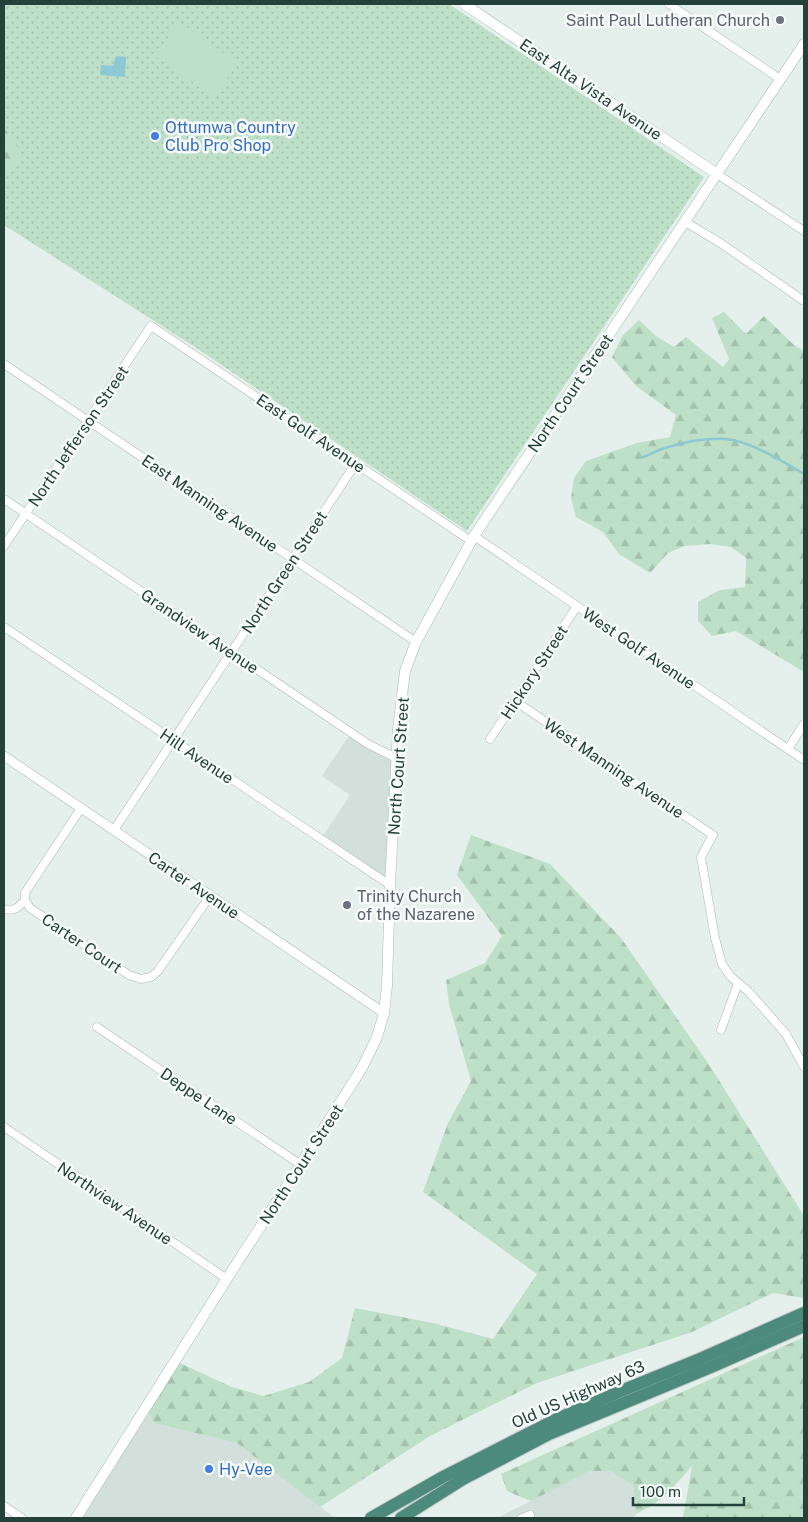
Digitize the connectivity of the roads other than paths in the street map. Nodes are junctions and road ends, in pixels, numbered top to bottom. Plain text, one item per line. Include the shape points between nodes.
1 (464, 4) edge
2 (669, 4) edge
3 (804, 44) edge
4 (780, 79) junction
5 (717, 174) junction
6 (685, 222) junction
7 (804, 231) edge
8 (804, 301) edge
9 (151, 326) joint
10 (4, 364) edge
11 (88, 421) junction
12 (356, 464) junction
13 (4, 498) edge
14 (26, 513) junction
15 (473, 538) junction
16 (4, 546) edge
17 (293, 559) junction
18 (577, 606) junction
19 (4, 627) edge
20 (416, 642) junction
21 (231, 652) junction
22 (515, 701) junction
23 (804, 724) edge
24 (490, 739) dead end
25 (173, 740) junction
26 (788, 749) junction
27 (4, 756) edge
28 (398, 759) junction
29 (804, 760) edge
30 (81, 808) junction
31 (114, 830) junction
32 (390, 885) junction
33 (210, 896) junction
34 (25, 900) junction
35 (4, 909) edge
36 (738, 983) junction
37 (384, 1013) junction
38 (97, 1027) dead end
39 (721, 1030) dead end
40 (804, 1067) edge
41 (4, 1127) edge
42 (300, 1165) junction
43 (227, 1279) junction
44 (804, 1313) edge
45 (804, 1326) edge
46 (4, 1506) edge
47 (530, 1515) dead end
48 (22, 1518) edge
49 (76, 1518) edge
50 (371, 1518) edge
51 (401, 1518) edge
52 (522, 1518) edge

1 - 5 main road, East Alta Vista Avenue
2 - 4 street
3 - 4 main road, North Court Street
4 - 5 main road, North Court Street
5 - 6 main road, North Court Street
5 - 7 street
6 - 8 street
6 - 15 main road, North Court Street
9 - 11 street, North Jefferson Street
9 - 12 street, East Golf Avenue
10 - 11 street, East Manning Avenue
11 - 14 street, North Jefferson Street
11 - 17 street, East Manning Avenue
12 - 15 street, East Golf Avenue
12 - 17 street, North Green Street
13 - 14 street, Grandview Avenue
14 - 16 street, North Jefferson Street
14 - 21 street, Grandview Avenue
15 - 18 street, West Golf Avenue
15 - 20 main road, North Court Street
17 - 20 street, East Manning Avenue
17 - 21 street, North Green Street
18 - 22 street, Hickory Street
18 - 26 street, West Golf Avenue
19 - 25 street, Hill Avenue
20 - 28 main road, North Court Street via 403,685
21 - 25 street, North Green Street
21 - 28 street, Grandview Avenue via 368,744
22 - 24 street, Hickory Street
22 - 36 street, West Manning Avenue via 713,835 701,857 722,964
23 - 26 street
25 - 31 street, North Green Street
25 - 32 street, Hill Avenue
26 - 29 street, West Golf Avenue
27 - 30 street, Carter Avenue
28 - 32 main road, North Court Street
30 - 31 street, Carter Avenue
30 - 34 street via 25,893
31 - 33 street, Carter Avenue
32 - 37 main road, North Court Street
33 - 34 street, Carter Court via 158,971 152,977 141,979 129,976 66,934 30,908
33 - 37 street, Carter Avenue
34 - 35 street via 17,909
36 - 39 street
36 - 40 street via 786,1034
37 - 42 main road, North Court Street via 366,1060
38 - 42 street, Deppe Lane
41 - 43 street, Northview Avenue
42 - 43 main road, North Court Street
43 - 49 main road, North Court Street
44 - 50 highway, Old US Highway 63 via 547,1424
45 - 51 highway via 549,1434 464,1479
46 - 48 street
47 - 52 street

